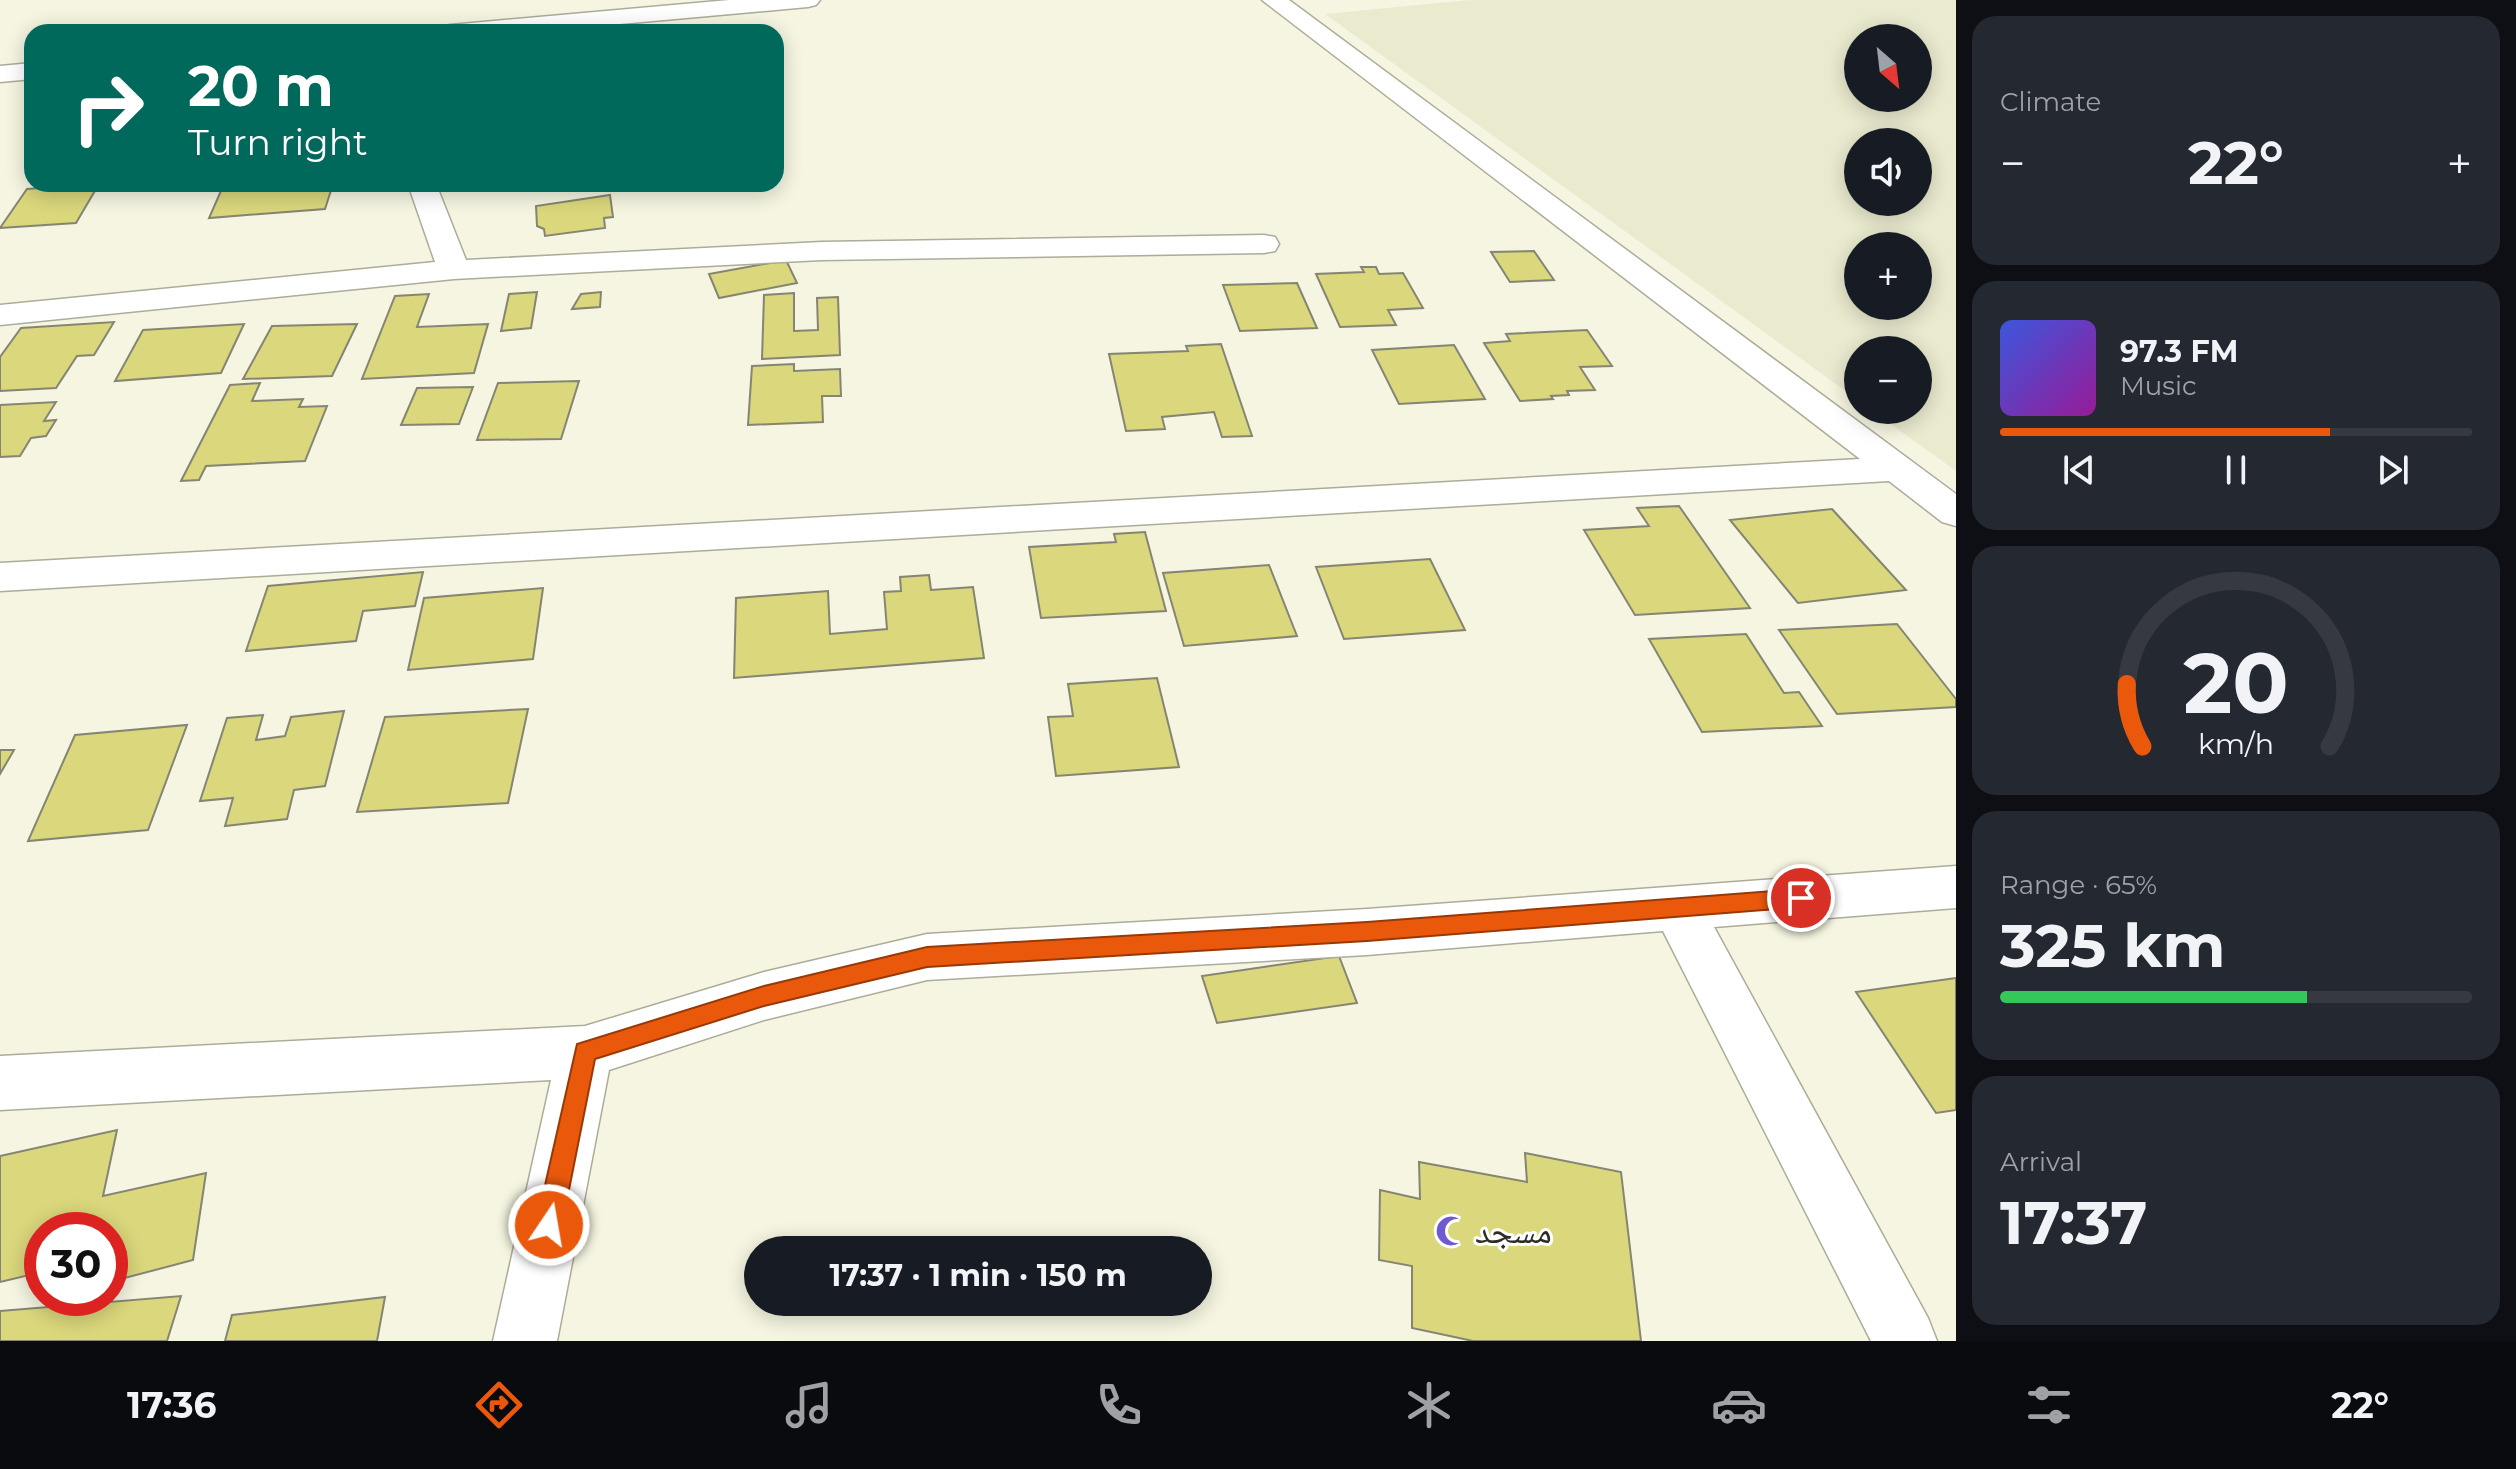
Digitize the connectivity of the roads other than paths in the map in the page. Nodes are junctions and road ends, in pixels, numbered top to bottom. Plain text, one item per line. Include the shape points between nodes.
1 (808, 0) edge
2 (1274, 0) edge
3 (540, 24) edge
4 (24, 72) edge
5 (0, 74) edge
6 (425, 192) edge
7 (1264, 244) dead end
8 (454, 270) junction
9 (0, 315) edge
10 (1898, 469) junction
11 (1956, 513) edge
12 (0, 577) edge
13 (1956, 887) edge
14 (1677, 908) junction
15 (585, 1052) junction
16 (0, 1083) edge
17 (525, 1341) edge
18 (1905, 1341) edge

1 - 3 street
2 - 10 street
4 - 5 street
6 - 8 street
7 - 8 street via 822,251
8 - 9 street
10 - 11 street
10 - 12 street
13 - 14 street
14 - 15 street via 927,957 764,996
14 - 18 street
15 - 16 street
15 - 17 street

